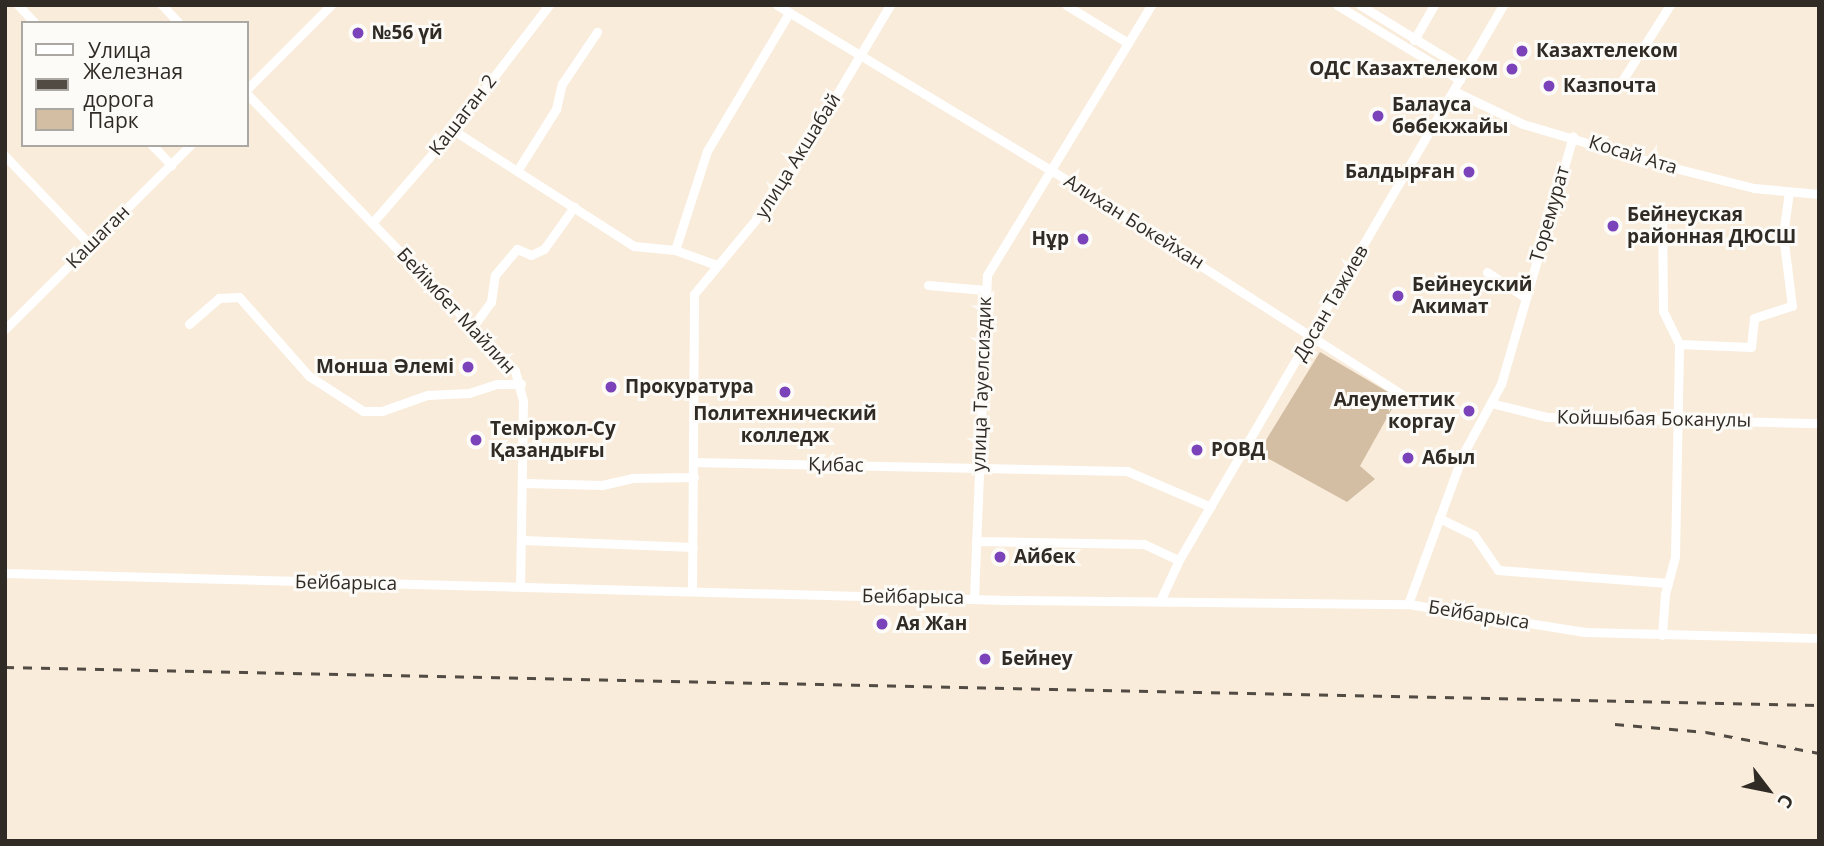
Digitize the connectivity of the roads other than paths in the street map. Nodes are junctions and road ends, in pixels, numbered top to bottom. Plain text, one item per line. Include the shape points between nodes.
1 (18, 5) edge
2 (162, 5) edge
3 (331, 5) edge
4 (549, 5) edge
5 (777, 5) edge
6 (890, 5) edge
7 (1066, 5) edge
8 (1151, 5) edge
9 (1338, 5) edge
10 (1360, 5) edge
11 (1434, 5) edge
12 (1503, 5) edge
13 (1670, 5) edge
14 (789, 13) junction
15 (33, 21) edge
16 (176, 21) edge
17 (597, 32) dead end
18 (1414, 40) junction
19 (1128, 43) junction
20 (860, 55) junction
21 (1466, 70) junction
22 (1460, 80) junction
23 (1620, 85) dead end
24 (248, 90) edge
25 (1454, 91) junction
26 (248, 92) edge
27 (453, 130) junction
28 (1573, 136) junction
29 (154, 147) edge
30 (188, 147) edge
31 (5, 156) edge
32 (171, 165) junction
33 (1051, 170) junction
34 (517, 171) junction
35 (1789, 192) junction
36 (1819, 194) edge
37 (574, 207) junction
38 (1662, 212) dead end
39 (373, 222) junction
40 (90, 246) junction
41 (675, 250) junction
42 (717, 265) junction
43 (1487, 272) dead end
44 (928, 285) dead end
45 (985, 290) junction
46 (1526, 298) junction
47 (190, 324) dead end
48 (474, 325) junction
49 (5, 329) edge
50 (1313, 335) junction
51 (1679, 344) junction
52 (521, 384) junction
53 (1403, 396) dead end
54 (1491, 403) junction
55 (1676, 420) junction
56 (1819, 423) edge
57 (694, 462) junction
58 (979, 467) junction
59 (694, 477) junction
60 (525, 483) junction
61 (1211, 507) junction
62 (1439, 518) junction
63 (523, 540) junction
64 (976, 541) junction
65 (693, 547) junction
66 (1179, 560) junction
67 (5, 573) edge
68 (1668, 583) junction
69 (520, 587) junction
70 (692, 591) junction
71 (974, 598) junction
72 (1160, 601) junction
73 (1408, 604) junction
74 (1662, 635) junction
75 (1819, 638) edge

1 - 15 street
2 - 16 street
3 - 24 street
4 - 27 street, Кашаган 2
5 - 14 street, Алихан Бокейхан
6 - 20 street, улица Акшабай
7 - 19 street
8 - 19 street, улица Тауелсиздик
9 - 22 street
10 - 18 street
11 - 18 street
12 - 21 street, Досан Тажиев
13 - 23 street
14 - 20 street, Алихан Бокейхан
14 - 41 street via 707,152
17 - 34 street via 562,84 556,108
18 - 21 street
19 - 33 street, улица Тауелсиздик
20 - 33 street, Алихан Бокейхан
20 - 42 street, улица Акшабай via 778,194
21 - 22 street, Досан Тажиев
22 - 25 street, Досан Тажиев
25 - 28 street, Косай Ата via 1523,124
25 - 50 street, Досан Тажиев
26 - 39 street, Бейімбет Майлин
27 - 34 street
27 - 39 street, Кашаган 2
28 - 35 street, Косай Ата via 1720,180
28 - 46 street, Торемурат
29 - 32 street
30 - 32 street, Кашаган
31 - 40 street
32 - 40 street, Кашаган
33 - 45 street, улица Тауелсиздик via 993,262
33 - 50 street, Алихан Бокейхан
34 - 37 street
35 - 36 street, Косай Ата
35 - 51 street via 1783,235 1792,306 1754,318 1751,346
37 - 41 street via 634,246
37 - 48 street via 544,249 531,255 517,248 495,275 491,302
38 - 51 street via 1662,312
39 - 48 street, Бейімбет Майлин
40 - 49 street, Кашаган
41 - 42 street
42 - 57 street, улица Акшабай via 693,300
43 - 46 street
44 - 45 street
45 - 58 street, улица Тауелсиздик
46 - 54 street, Торемурат
47 - 52 street via 219,298 239,297 309,376 363,411 382,411 427,395
48 - 52 street, Бейімбет Майлин
50 - 53 street, Алихан Бокейхан
50 - 61 street, Досан Тажиев
51 - 55 street
52 - 60 street, Бейімбет Майлин
54 - 55 street, Койшыбая Боканулы via 1547,417
54 - 62 street, Торемурат via 1463,454
55 - 56 street, Койшыбая Боканулы
55 - 68 street via 1675,556
57 - 58 street, Қибас
57 - 59 street, улица Акшабай
58 - 61 street, Қибас via 1127,471
58 - 64 street, улица Тауелсиздик
59 - 60 street via 632,478 602,485
59 - 65 street, улица Акшабай
60 - 63 street, Бейімбет Майлин
61 - 66 street, Досан Тажиев
62 - 68 street via 1474,535 1498,570
62 - 73 street, Торемурат
63 - 65 street
63 - 69 street, Бейімбет Майлин
64 - 66 street via 1144,544
64 - 71 street, улица Тауелсиздик
65 - 70 street, улица Акшабай
66 - 72 street, Досан Тажиев
67 - 69 street, Бейбарыса
68 - 74 street
69 - 70 street, Бейбарыса
70 - 71 street, Бейбарыса
71 - 72 street, Бейбарыса
72 - 73 street, Бейбарыса
73 - 74 street, Бейбарыса via 1585,632
74 - 75 street, Бейбарыса

